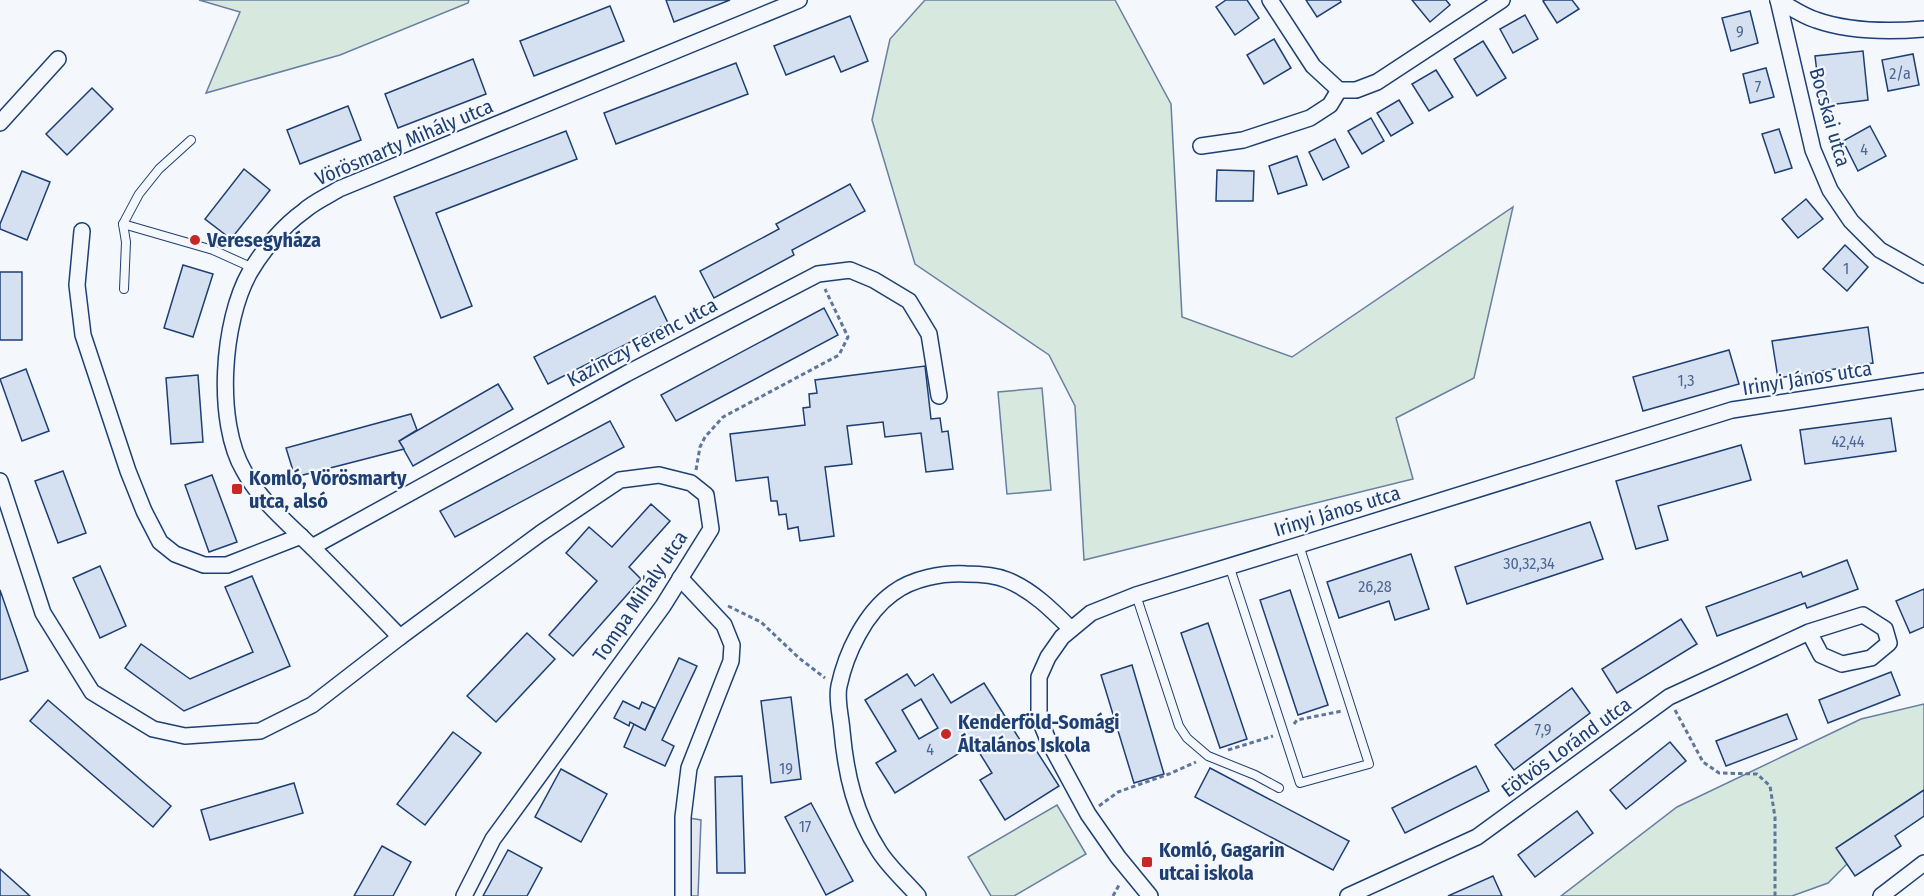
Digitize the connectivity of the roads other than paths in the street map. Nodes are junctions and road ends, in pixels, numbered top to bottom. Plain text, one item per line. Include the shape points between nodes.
1 (799, 0) edge
2 (1270, 0) edge
3 (1502, 0) edge
4 (1778, 0) edge
5 (1924, 29) edge
6 (58, 59) dead end
7 (1339, 90) junction
8 (0, 123) edge
9 (191, 140) dead end
10 (1201, 146) dead end
11 (123, 224) junction
12 (82, 231) dead end
13 (253, 268) junction
14 (1924, 275) edge
15 (124, 289) dead end
16 (1924, 381) edge
17 (939, 396) dead end
18 (0, 481) edge
19 (301, 536) junction
20 (1299, 545) junction
21 (312, 547) junction
22 (1229, 565) junction
23 (680, 578) junction
24 (1136, 595) junction
25 (1071, 630) junction
26 (1809, 632) junction
27 (400, 637) junction
28 (1279, 788) dead end
29 (1924, 863) edge
30 (464, 896) edge
31 (683, 896) edge
32 (918, 896) edge
33 (1150, 896) edge
34 (1348, 896) edge
35 (1881, 896) edge

1 - 13 street, Vörösmarty Mihály utca via 339,189 304,210 276,237
2 - 7 street via 1313,66
3 - 7 street via 1377,82 1356,90
4 - 5 street via 1815,20 1853,29
4 - 14 street, Bocskai utca via 1813,150 1830,190 1851,220 1880,250
6 - 8 street
7 - 10 street via 1330,105 1310,118 1243,141
9 - 11 lane via 139,194
11 - 13 lane via 213,250
11 - 15 lane
12 - 19 street via 77,285 83,335 128,471 160,542 175,554 204,565 227,565
13 - 19 street, Vörösmarty Mihály utca via 237,307 228,348 225,387 229,434 243,471 268,504
16 - 20 street, Irinyi János utca via 1732,411
17 - 21 street, Kazinczy Ferenc utca via 929,334 909,301 850,270 818,274 626,374
18 - 27 street via 43,613 92,692 153,729 185,736 260,731 312,705
19 - 21 street, Vörösmarty Mihály utca
20 - 22 street, Irinyi János utca
20 - 22 lane via 1369,764 1300,783
21 - 27 street, Vörösmarty Mihály utca
22 - 24 street, Irinyi János utca
23 - 27 street, Tompa Mihály utca via 711,529 706,495 691,483 659,475 620,480
23 - 30 street, Tompa Mihály utca via 493,839
23 - 31 street via 724,625 732,645 731,662 689,768 683,817
24 - 25 street, Irinyi János utca via 1091,613
24 - 28 lane via 1179,726 1187,738 1208,756
25 - 32 street via 1048,606 1006,580 978,574 946,573 911,583 893,592 871,615 851,650 838,688 844,757 854,800 880,852
25 - 33 street, Irinyi János utca via 1048,657 1039,676 1039,718 1088,814
26 - 26 street, Eötvös Loránd utca via 1821,655 1842,664 1871,658 1889,643 1886,629 1863,615
26 - 34 street, Eötvös Loránd utca via 1669,698 1477,837
29 - 35 street

